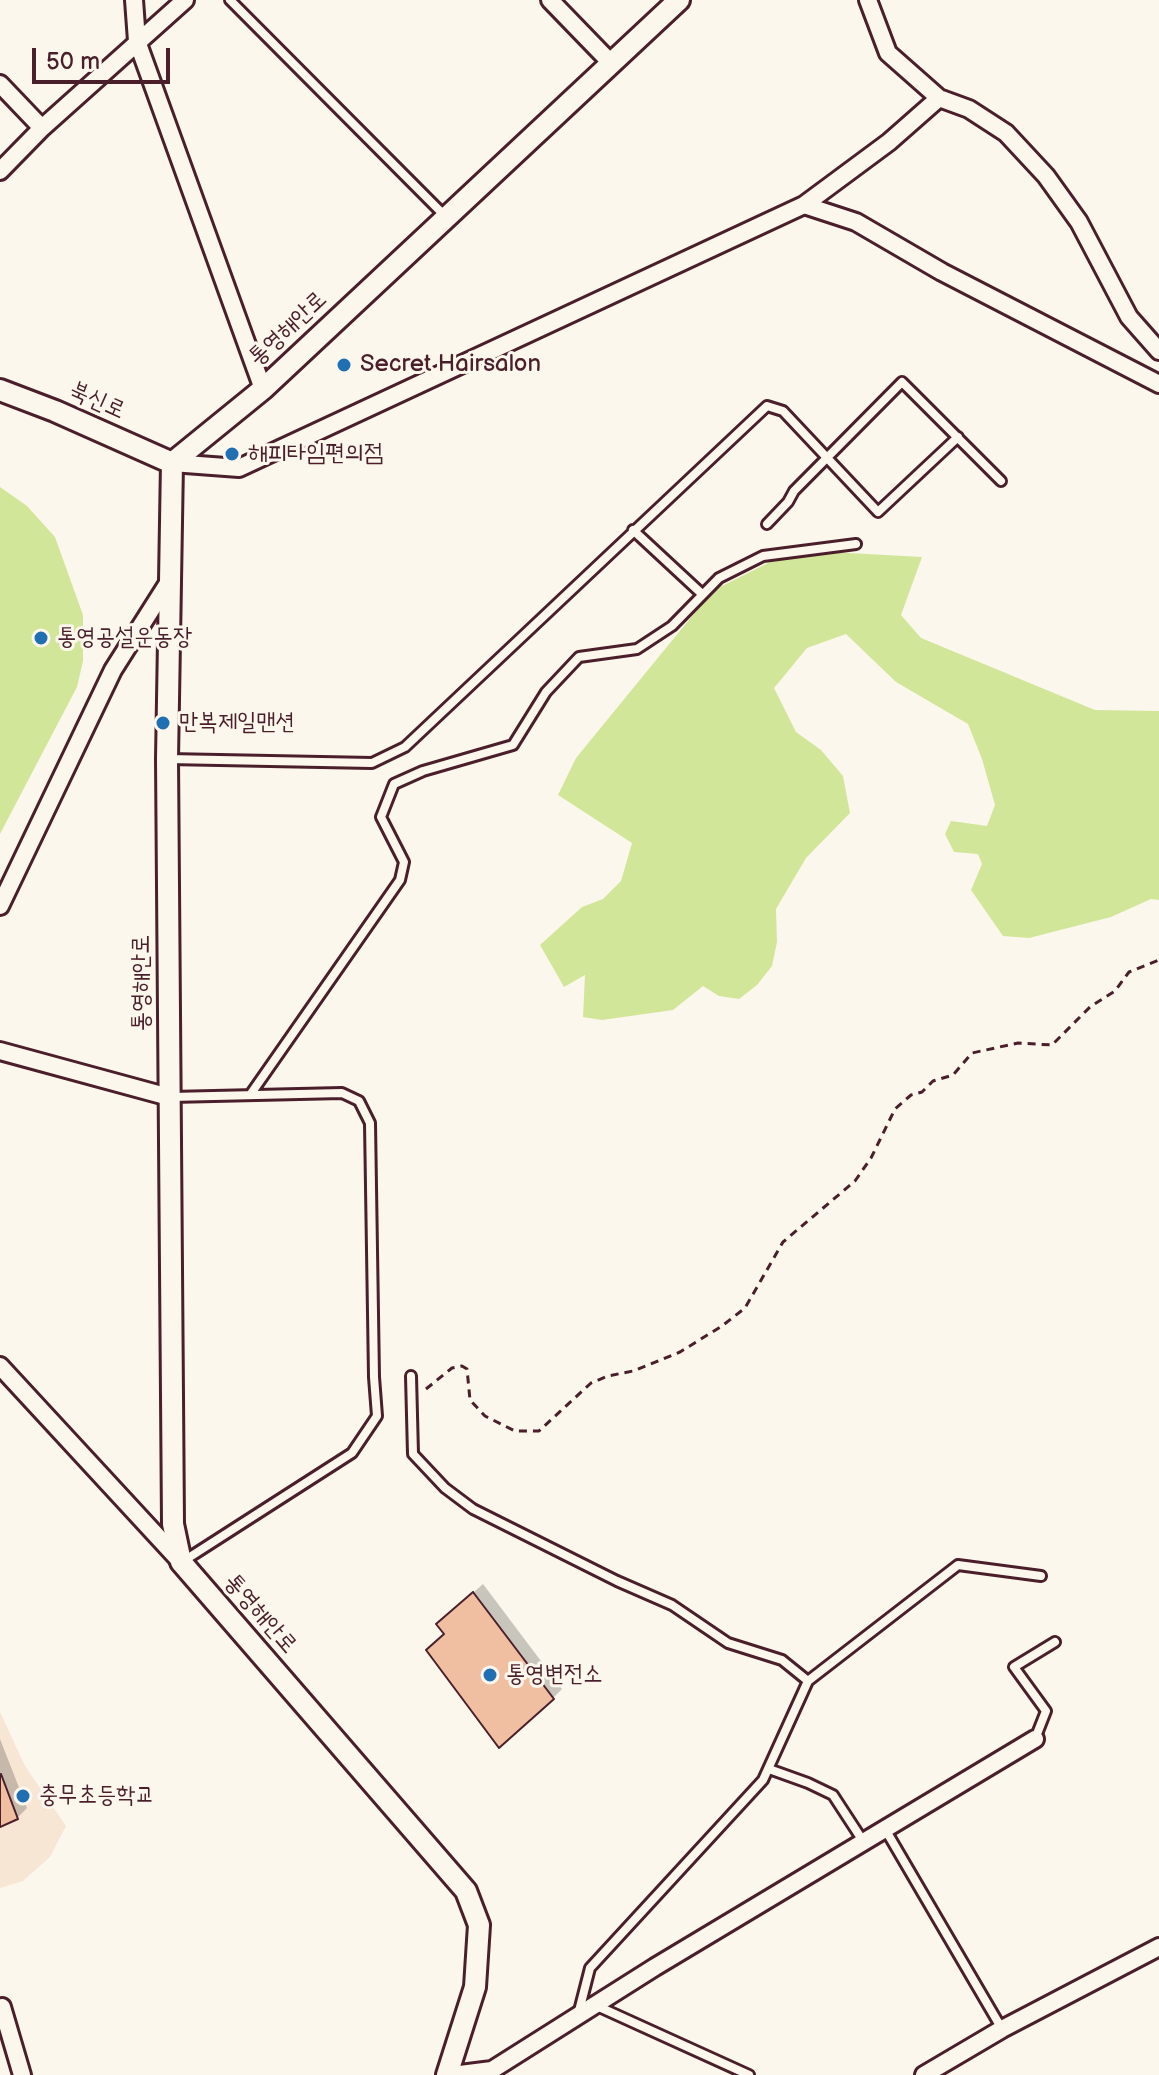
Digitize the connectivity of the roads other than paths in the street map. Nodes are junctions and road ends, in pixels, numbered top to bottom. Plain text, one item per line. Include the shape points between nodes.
1 (134, 0) edge
2 (185, 0) edge
3 (230, 0) edge
4 (550, 0) edge
5 (679, 0) edge
6 (868, 0) edge
7 (137, 41) junction
8 (610, 62) junction
9 (0, 84) edge
10 (939, 98) junction
11 (42, 128) junction
12 (0, 171) edge
13 (804, 205) junction
14 (446, 216) junction
15 (1159, 351) edge
16 (1159, 384) edge
17 (263, 389) junction
18 (0, 390) edge
19 (958, 437) junction
20 (827, 458) junction
21 (172, 463) junction
22 (1001, 481) dead end
23 (767, 524) dead end
24 (633, 530) junction
25 (856, 544) dead end
26 (170, 580) junction
27 (702, 594) junction
28 (167, 759) junction
29 (0, 906) edge
30 (0, 1051) edge
31 (250, 1095) junction
32 (169, 1097) junction
33 (0, 1366) edge
34 (411, 1376) dead end
35 (181, 1562) junction
36 (1041, 1576) dead end
37 (1055, 1642) dead end
38 (808, 1681) junction
39 (1035, 1739) joint
40 (769, 1769) junction
41 (885, 1829) junction
42 (863, 1842) junction
43 (1159, 1947) edge
44 (595, 2005) junction
45 (2, 2007) edge
46 (578, 2016) junction
47 (1002, 2029) junction
48 (22, 2075) edge
49 (449, 2075) edge
50 (749, 2075) edge
51 (924, 2075) edge

1 - 7 street
2 - 7 street
3 - 14 lane
4 - 8 street
5 - 8 street, 통영해안로
6 - 10 street via 888,53
7 - 11 street
7 - 17 street
8 - 14 street, 통영해안로
9 - 11 street
10 - 13 street
10 - 15 street via 969,109 1006,133 1046,176 1079,222 1129,317
11 - 12 street
13 - 16 street via 856,222
13 - 21 street via 239,468
14 - 17 street, 통영해안로
17 - 21 street, 통영해안로
18 - 21 street, 북신로
19 - 20 lane via 878,512
19 - 20 lane via 902,382
19 - 22 lane
20 - 23 lane
20 - 24 lane via 783,411 767,406
21 - 26 street, 통영해안로
24 - 27 lane
24 - 28 lane via 405,747 372,763
25 - 27 lane via 763,556 719,578
26 - 28 street, 통영해안로
26 - 29 street via 113,670
27 - 31 lane via 672,626 637,649 579,657 546,692 513,745 394,784 381,817 404,862 400,880
28 - 32 street, 통영해안로
30 - 32 street
31 - 32 lane
31 - 35 lane via 342,1093 359,1101 370,1123 377,1416 352,1453
32 - 35 street, 통영해안로 via 173,1524
33 - 35 street
34 - 38 lane via 413,1454 445,1488 473,1509 672,1605 728,1643 782,1660
35 - 49 street, 통영해안로 via 466,1891 479,1925 475,1987
36 - 38 lane via 958,1565
37 - 39 lane via 1014,1667 1046,1711
38 - 40 lane
39 - 41 street
40 - 42 lane via 833,1795
40 - 46 lane via 590,1968
41 - 42 street
41 - 47 lane
42 - 44 street
43 - 47 street
44 - 46 street
44 - 50 lane
45 - 48 street
46 - 49 street via 492,2070
47 - 51 street

